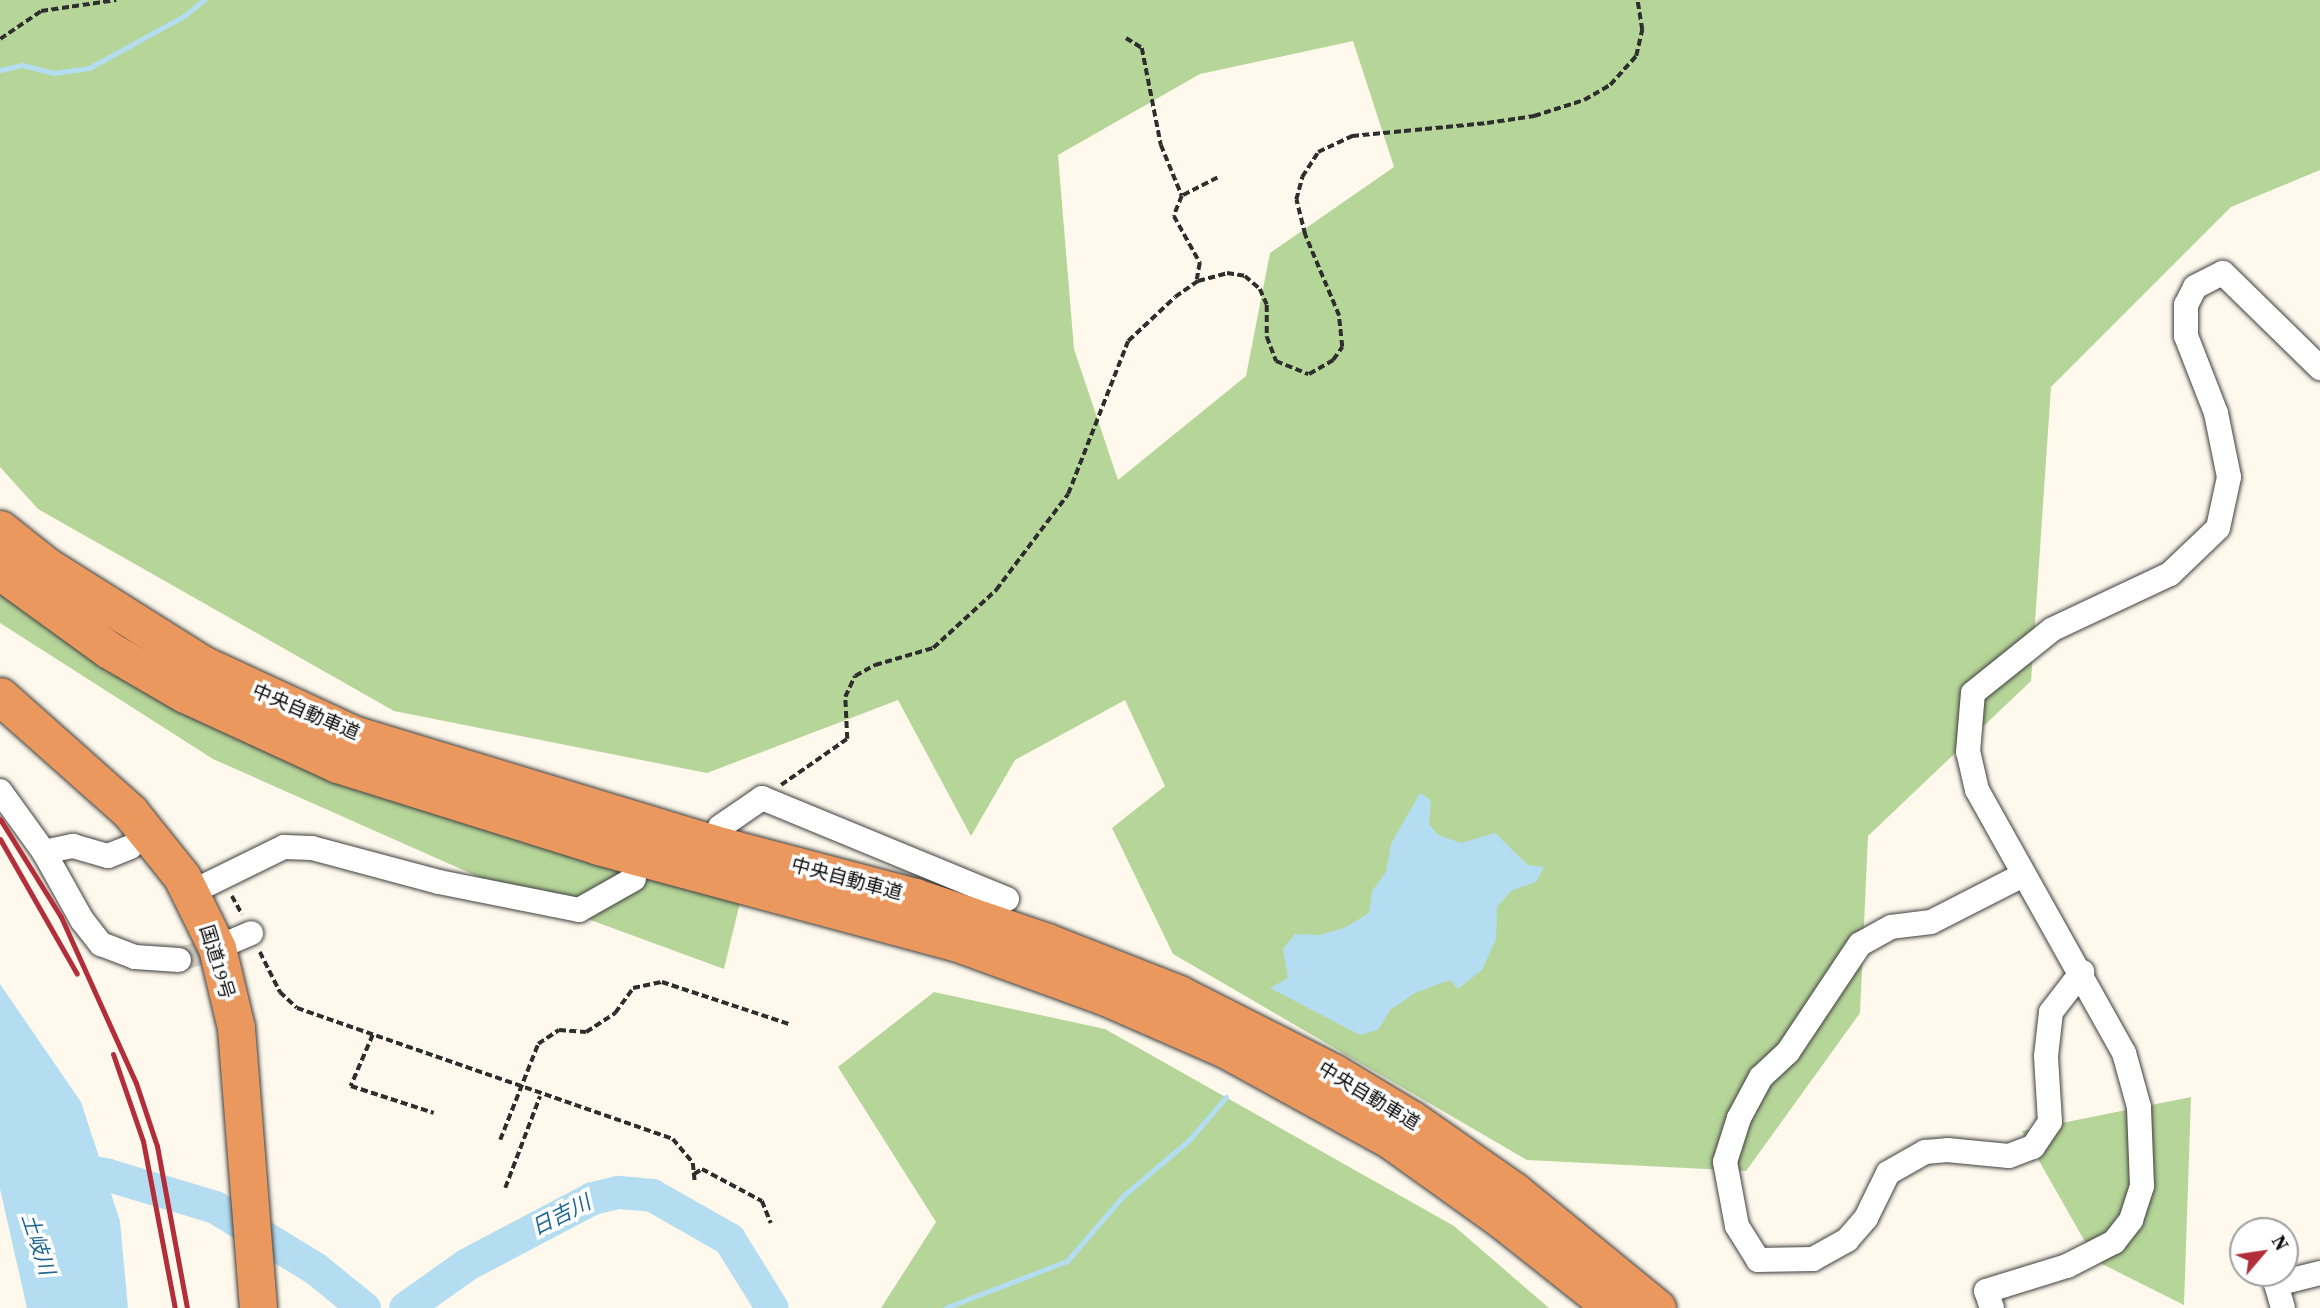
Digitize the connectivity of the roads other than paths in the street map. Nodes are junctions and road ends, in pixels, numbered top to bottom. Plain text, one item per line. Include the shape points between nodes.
1 (2320, 368) edge
2 (0, 528) edge
3 (0, 571) edge
4 (0, 696) edge
5 (0, 726) edge
6 (0, 791) edge
7 (720, 827) dead end
8 (130, 847) junction
9 (44, 852) junction
10 (2023, 875) junction
11 (634, 879) dead end
12 (190, 893) junction
13 (1007, 899) dead end
14 (251, 933) road end
15 (228, 943) tunnel mouth
16 (179, 960) tunnel mouth
17 (2082, 972) junction
18 (238, 1191) junction
19 (244, 1248) junction
20 (2320, 1273) edge
21 (237, 1308) edge
22 (258, 1308) edge
23 (1613, 1308) edge
24 (1657, 1308) edge
25 (1992, 1308) edge
26 (2283, 1308) edge

1 - 10 street via 2223,273 2195,286 2186,305 2186,336 2216,413 2229,477 2218,528 2170,574 2053,629 1973,693 1968,752 1977,790
2 - 24 highway, 中央自動車道 via 71,582 202,664 353,734 698,839 915,897 1179,994 1333,1072 1411,1119 1514,1191
3 - 23 highway, 中央自動車道 via 109,650 185,694 337,764 598,846 955,942 1106,997 1225,1049 1388,1139 1502,1220
4 - 12 highway, 国道19号 via 130,812
5 - 8 highway, 国道19号
6 - 9 street
7 - 13 street via 762,798
8 - 9 street via 108,856 73,846
8 - 18 highway, 国道19号 via 167,896 197,958 214,1033
9 - 16 street via 82,920 101,944 135,957
10 - 17 street
10 - 17 street via 1931,922 1891,927 1860,944 1788,1052 1760,1077 1739,1118 1725,1162 1737,1226 1758,1260 1813,1259 1847,1240 1866,1218 1888,1173 1925,1152 2009,1156 2033,1147 2050,1122 2046,1056 2051,1012
11 - 12 street via 579,910 439,882 312,848 284,847
12 - 18 highway, 国道19号 via 217,948 236,1028
14 - 15 street
17 - 25 street via 2124,1053 2139,1107 2142,1186 2132,1220 2114,1242 2067,1266 1986,1291
18 - 19 highway, 国道19号
19 - 21 highway, 国道19号
19 - 22 highway, 国道19号
20 - 26 street via 2276,1284

